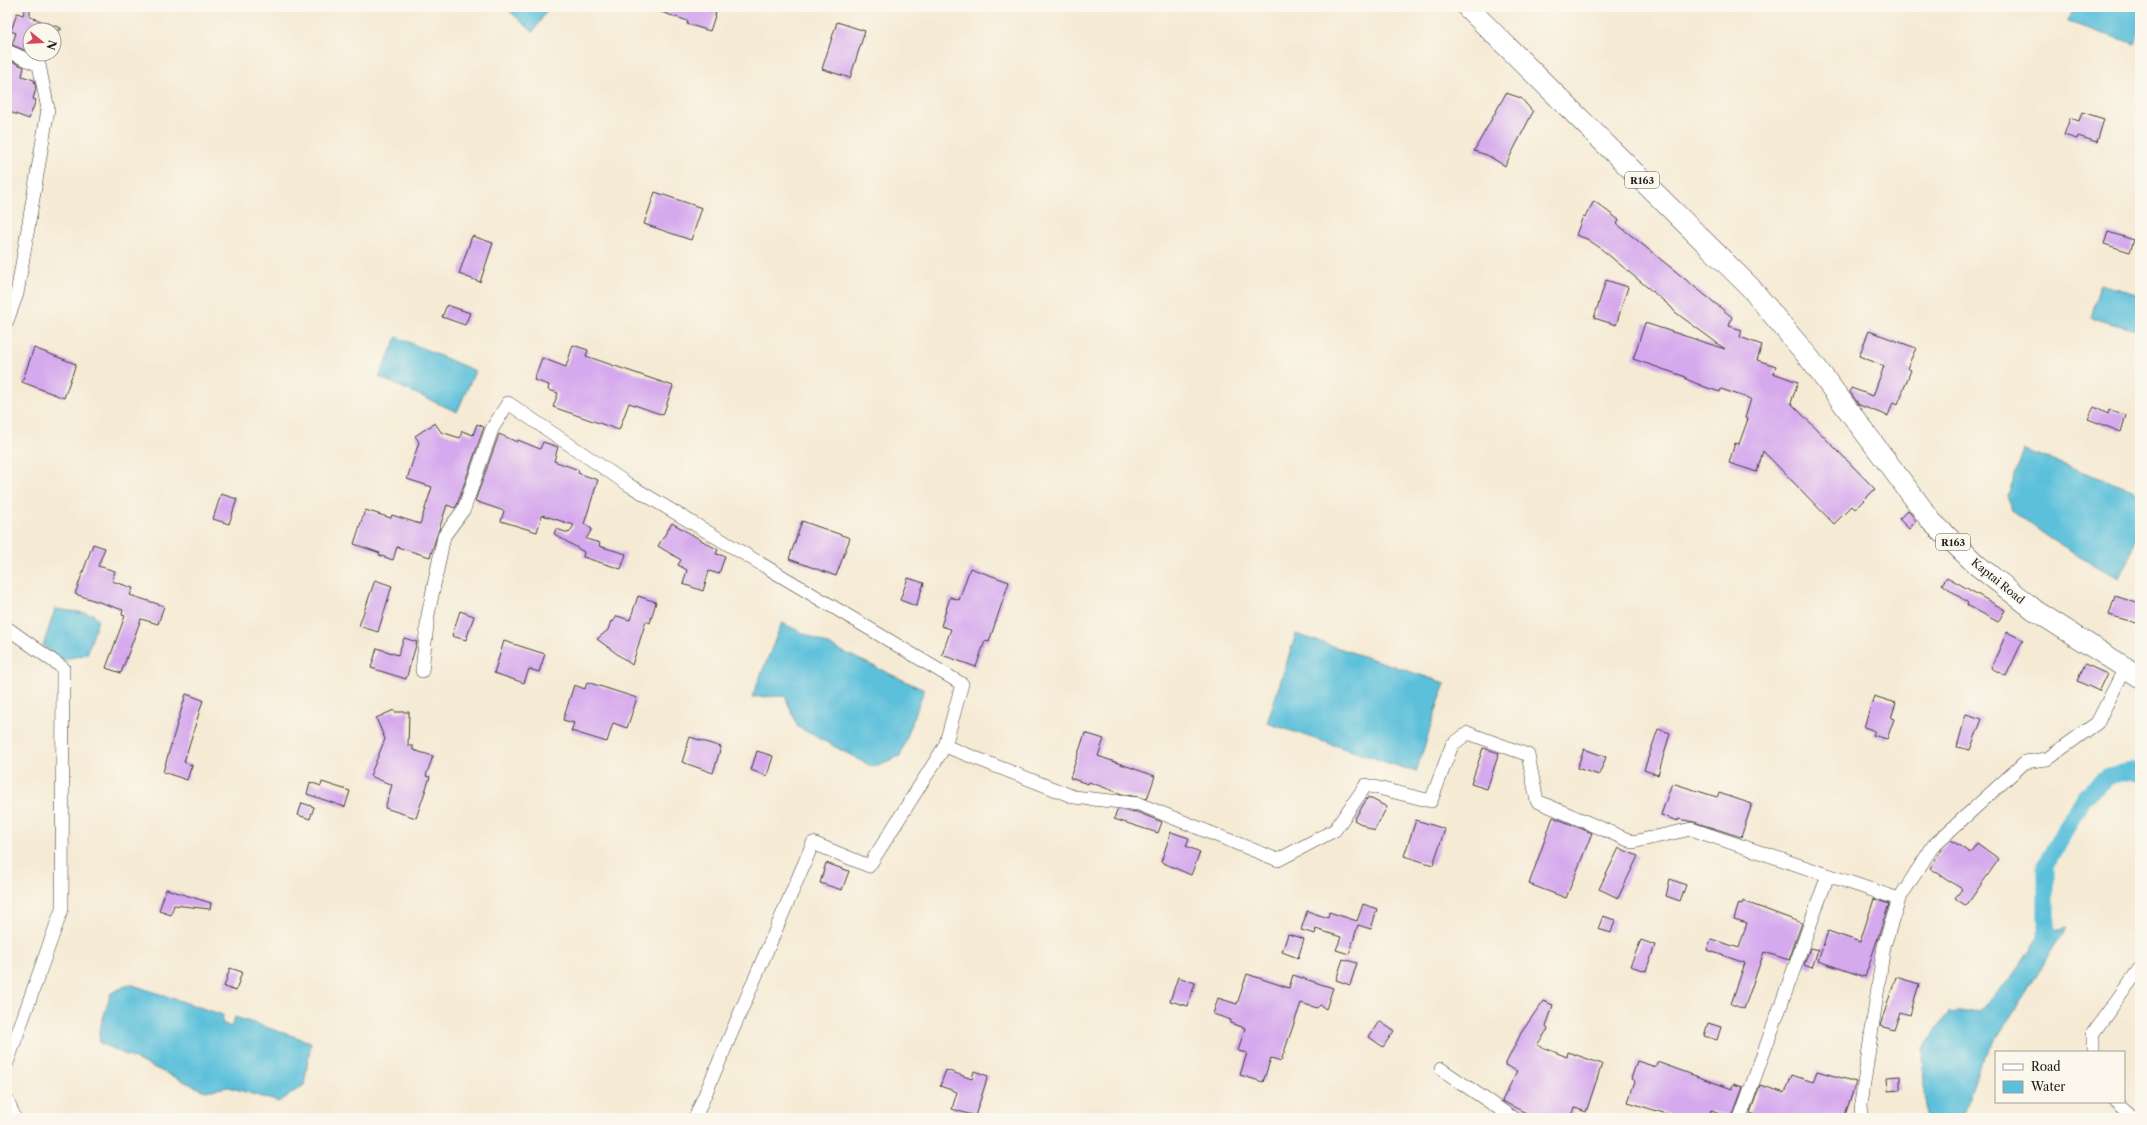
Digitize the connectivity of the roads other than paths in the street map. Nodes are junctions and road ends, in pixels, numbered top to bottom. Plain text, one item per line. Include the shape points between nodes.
1 (1467, 7) edge
2 (7, 51) edge
3 (7, 321) edge
4 (7, 628) edge
5 (422, 671) dead end
6 (2132, 672) edge
7 (945, 746) junction
8 (1828, 875) junction
9 (1899, 899) junction
10 (2140, 968) edge
11 (2093, 1051) edge
12 (7, 1063) edge
13 (1441, 1069) dead end
14 (7, 1100) edge
15 (2117, 1103) edge
16 (15, 1118) edge
17 (696, 1118) edge
18 (1513, 1118) edge
19 (1740, 1118) edge
20 (1862, 1118) edge
21 (2133, 1118) edge

1 - 6 main road, Kaptai Road / R163 via 1750,287 1810,359 1932,522 1978,566 2036,611
2 - 3 street via 39,65 48,108 16,294
4 - 12 street via 63,668 62,909
5 - 7 street via 428,615 444,536 464,509 492,429 508,403 629,485 962,684
6 - 9 street via 2097,723 2047,759 2025,762 1933,846
7 - 8 street via 1074,797 1139,804 1278,860 1335,830 1366,785 1431,801 1452,745 1468,733 1528,755 1537,802 1633,842 1691,829
7 - 17 street via 869,866 813,843
8 - 9 street
8 - 19 street
9 - 20 street via 1884,946 1860,1104
10 - 11 street via 2093,1033
13 - 18 street
14 - 16 street
15 - 21 street

